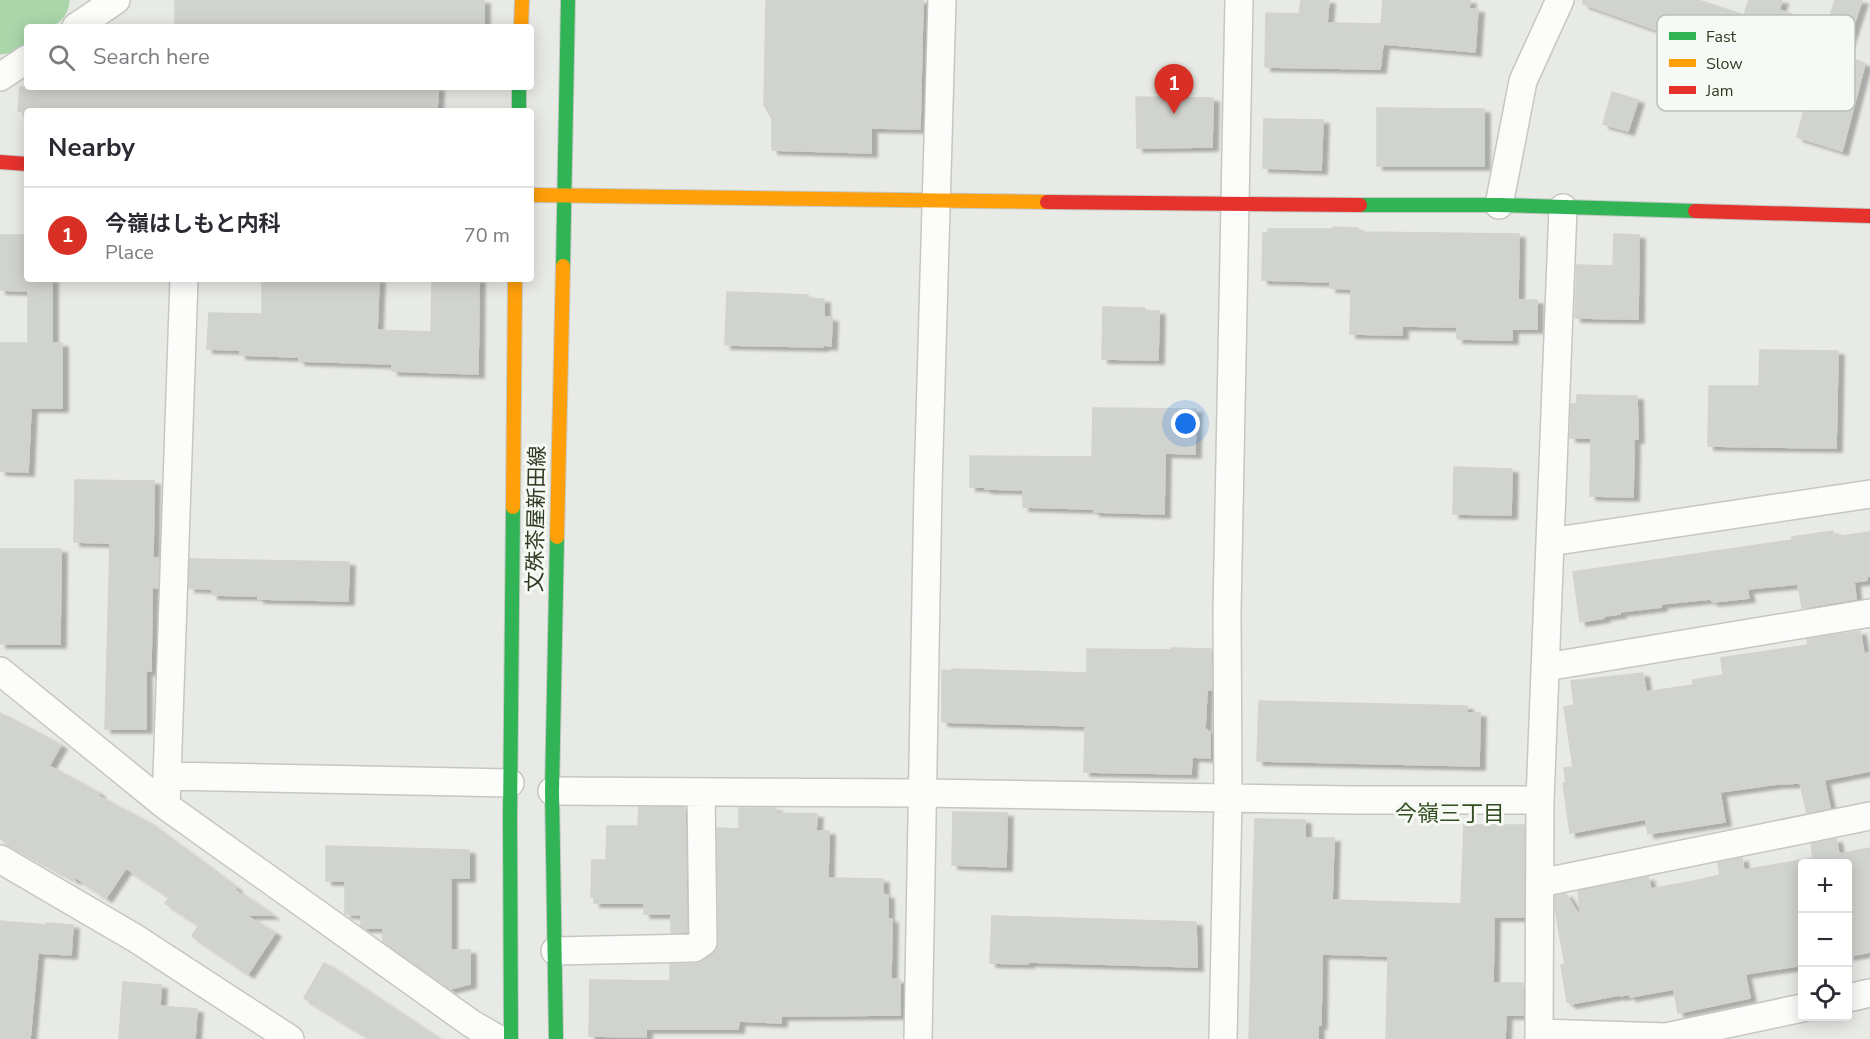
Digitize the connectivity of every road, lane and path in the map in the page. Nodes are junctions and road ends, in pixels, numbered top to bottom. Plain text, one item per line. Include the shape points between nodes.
1 (116, 0) edge
2 (522, 0) edge
3 (568, 0) edge
4 (942, 0) edge
5 (1239, 0) edge
6 (1560, 0) edge
7 (80, 24) edge
8 (521, 24) edge
9 (24, 61) edge
10 (0, 77) edge
11 (519, 90) edge
12 (519, 108) edge
13 (0, 162) edge
14 (24, 164) edge
15 (534, 195) edge
16 (563, 196) junction
17 (938, 200) junction
18 (1236, 205) junction
19 (1499, 205) junction
20 (1563, 208) junction
21 (1870, 216) edge
22 (184, 282) edge
23 (515, 282) edge
24 (1870, 494) edge
25 (1550, 542) junction
26 (1870, 613) edge
27 (1546, 667) junction
28 (0, 671) edge
29 (167, 776) junction
30 (510, 783) junction
31 (552, 791) junction
32 (701, 792) junction
33 (922, 793) junction
34 (1228, 798) junction
35 (1540, 800) junction
36 (166, 806) junction
37 (1870, 816) edge
38 (0, 859) edge
39 (1540, 883) junction
40 (555, 951) junction
41 (1870, 993) edge
42 (1852, 997) edge
43 (1798, 1009) edge
44 (1539, 1036) edge
45 (290, 1039) edge
46 (498, 1039) edge
47 (511, 1039) edge
48 (556, 1039) edge
49 (918, 1039) edge
50 (1223, 1039) edge

1 - 7 street
2 - 8 main road
3 - 16 main road, 文殊茶屋新田線
4 - 17 street
5 - 18 street
6 - 19 street via 1523,81
9 - 10 street
11 - 12 main road
13 - 14 main road
15 - 16 main road
16 - 17 main road
16 - 31 main road, 文殊茶屋新田線
17 - 18 main road
17 - 33 street
18 - 19 main road
18 - 34 street via 1227,600
19 - 20 main road
20 - 21 main road
20 - 25 street
22 - 29 street
23 - 30 main road, 文殊茶屋新田線
24 - 25 street
25 - 27 street
26 - 27 street
27 - 35 street
28 - 36 street
29 - 30 street
29 - 36 street
30 - 47 main road, 文殊茶屋新田線
31 - 32 street
31 - 40 main road, 文殊茶屋新田線
32 - 33 street
32 - 40 street via 702,942 693,948
33 - 34 street
33 - 49 street
34 - 35 street
34 - 50 street
35 - 39 street
36 - 46 street
37 - 39 street
38 - 45 street via 135,938
39 - 44 street
40 - 48 main road, 文殊茶屋新田線
41 - 42 street
43 - 44 street via 1666,1037

